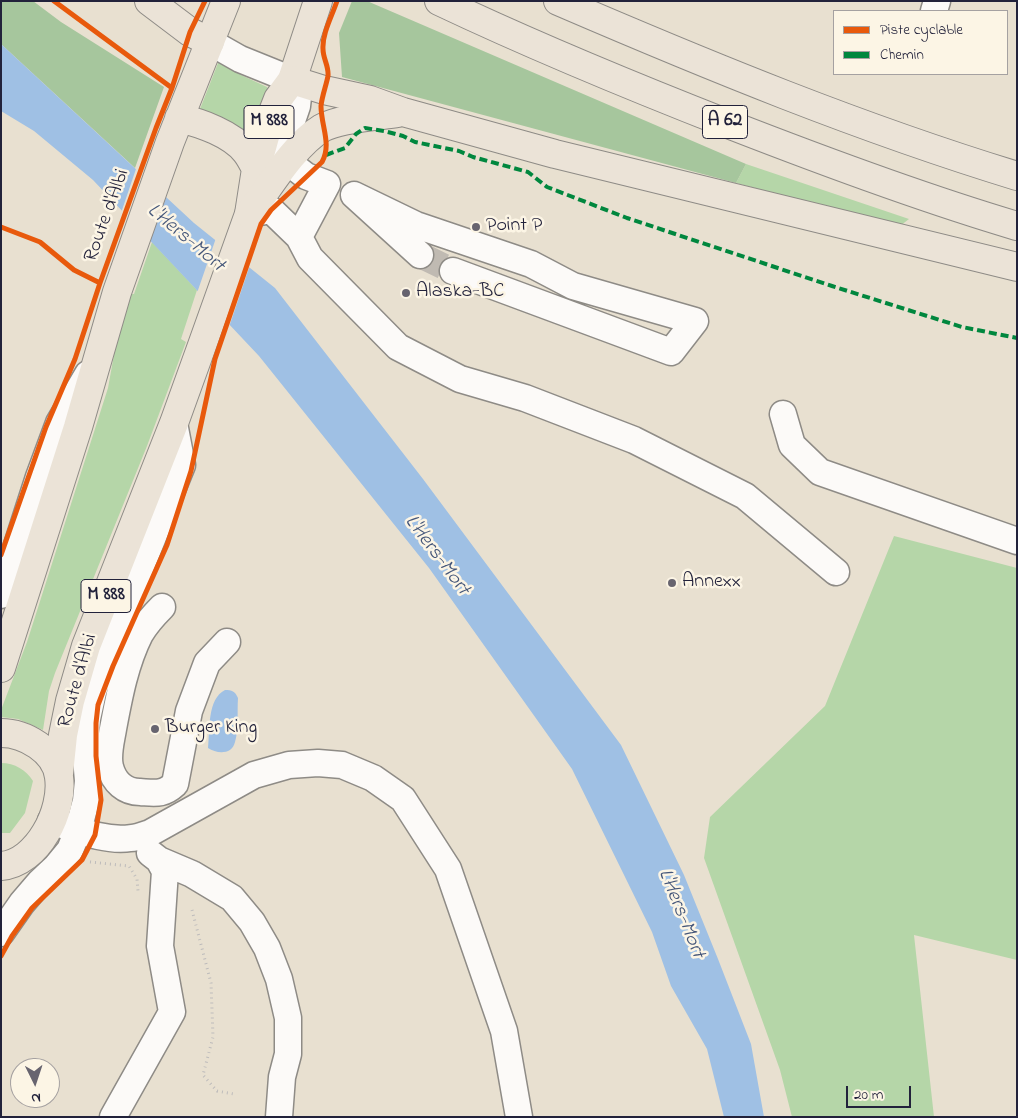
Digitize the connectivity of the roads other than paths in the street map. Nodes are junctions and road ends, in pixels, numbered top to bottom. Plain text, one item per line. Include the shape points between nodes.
1 (149, 1) edge
2 (226, 1) edge
3 (439, 1) edge
4 (558, 1) edge
5 (315, 11) edge
6 (210, 42) junction
7 (292, 80) junction
8 (403, 112) junction
9 (175, 130) junction
10 (266, 157) junction
11 (1017, 176) edge
12 (328, 184) junction
13 (354, 195) junction
14 (249, 214) junction
15 (1017, 226) edge
16 (299, 237) junction
17 (420, 255) tunnel mouth
18 (1017, 267) edge
19 (453, 271) tunnel mouth
20 (95, 363) junction
21 (783, 414) dead end
22 (174, 423) junction
23 (1017, 541) edge
24 (836, 572) dead end
25 (1, 595) edge
26 (162, 607) dead end
27 (227, 642) dead end
28 (1, 668) edge
29 (1, 733) edge
30 (59, 774) junction
31 (51, 822) junction
32 (78, 830) junction
33 (132, 838) junction
34 (159, 860) junction
35 (4, 871) edge
36 (1, 933) edge
37 (114, 1117) edge
38 (279, 1117) edge
39 (519, 1117) edge

1 - 6 main road via 190,32
2 - 6 main road, Route d'Albi
3 - 15 main road, A 62 via 661,98 789,148
4 - 11 main road, A 62 via 689,57 855,121
5 - 7 main road, M 888
6 - 7 street via 240,59
6 - 9 main road, Route d'Albi
7 - 8 main road
7 - 10 main road, M 888 via 278,98
8 - 10 main road via 349,120 324,128 306,141
8 - 18 main road via 555,154
9 - 10 main road via 193,121
9 - 20 main road, Route d'Albi
10 - 12 street
10 - 14 main road, Route d'Albi
12 - 13 street
12 - 16 street
13 - 17 street
13 - 19 street via 416,225 531,264 573,286 695,321 670,352
14 - 16 street via 271,210
14 - 22 main road, Route d'Albi / M 888
16 - 24 street via 310,258 398,347 460,379 525,398 634,440 745,496
20 - 25 street, Route d'Albi via 59,423 38,477
20 - 28 main road, Route d'Albi via 73,445
21 - 23 street via 792,446 820,472
22 - 30 main road, Route d'Albi / M 888 via 86,646 70,701
22 - 32 street, Route d'Albi via 182,466 93,692 86,728 86,801
26 - 27 street via 140,634 121,686 109,754 115,779 124,788 158,794 175,784 189,711 207,663
29 - 30 main road via 28,740 40,747
30 - 31 main road, Route d'Albi via 60,788
31 - 32 street
31 - 35 main road, Route d'Albi via 40,842 25,858
32 - 33 street via 121,839
32 - 36 street, Route d'Albi via 70,850 40,882
33 - 34 street
33 - 39 street via 150,833 254,776 289,765 342,765 373,778 403,799 448,869 504,1031
34 - 37 street via 165,871 160,946 172,1012
34 - 38 street via 192,874 232,898 252,922 267,948 279,978 288,1018 288,1054 282,1076

